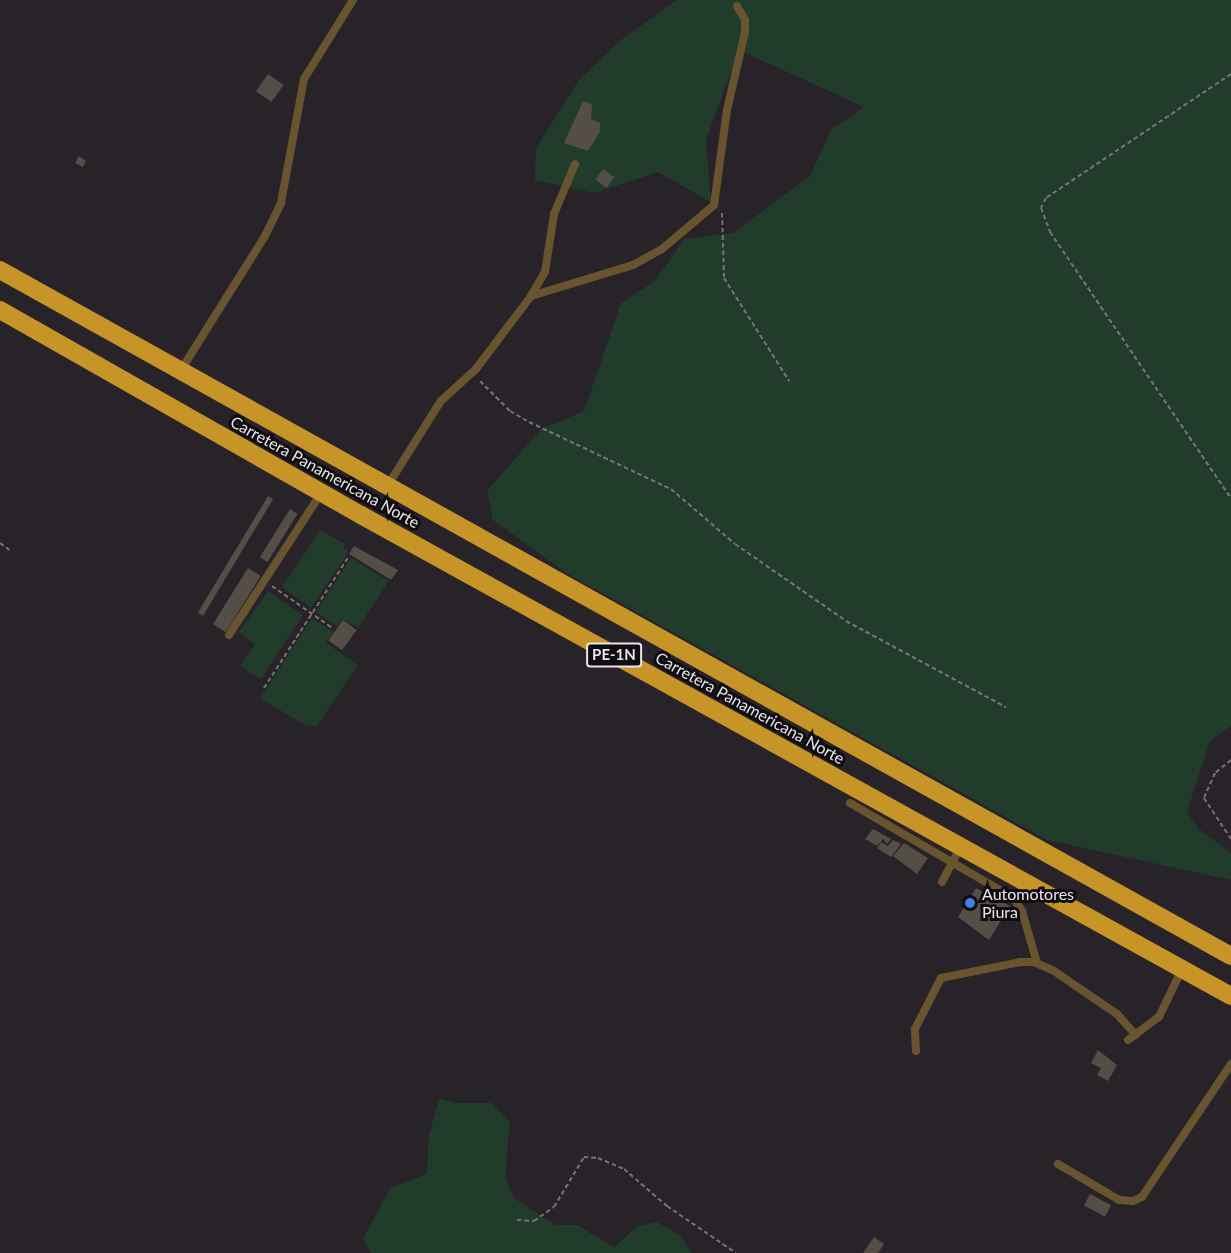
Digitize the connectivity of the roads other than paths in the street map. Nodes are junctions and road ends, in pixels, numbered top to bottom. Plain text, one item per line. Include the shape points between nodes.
1 (353, 0) edge
2 (738, 6) dead end
3 (575, 164) dead end
4 (0, 270) edge
5 (531, 296) junction
6 (0, 310) edge
7 (180, 370) junction
8 (388, 485) junction
9 (322, 492) junction
10 (229, 635) dead end
11 (850, 803) dead end
12 (957, 855) junction
13 (942, 882) dead end
14 (1231, 956) edge
15 (1037, 963) junction
16 (1182, 969) junction
17 (1231, 996) edge
18 (916, 1052) dead end
19 (1231, 1064) edge
20 (1058, 1164) dead end

1 - 7 lane via 304,79 288,174 273,219
2 - 5 lane via 745,20 745,32 727,110 714,205 662,249 633,265
3 - 5 lane via 554,214 545,272
4 - 7 highway, Carretera Panamericana Norte / PE-1N
5 - 8 lane via 472,373 441,401
6 - 9 highway, Carretera Panamericana Norte / PE-1N
7 - 8 highway, Carretera Panamericana Norte / PE-1N
8 - 14 highway, Carretera Panamericana Norte / PE-1N
9 - 10 lane
9 - 12 highway, Carretera Panamericana Norte / PE-1N
11 - 12 lane
12 - 13 lane
12 - 15 lane via 1013,898 1022,911
12 - 16 highway, Carretera Panamericana Norte / PE-1N
15 - 16 lane via 1102,1003 1132,1037 1164,1011
15 - 18 lane via 1020,962 941,978 915,1029
16 - 17 highway, Carretera Panamericana Norte / PE-1N
19 - 20 lane via 1142,1197 1119,1200

